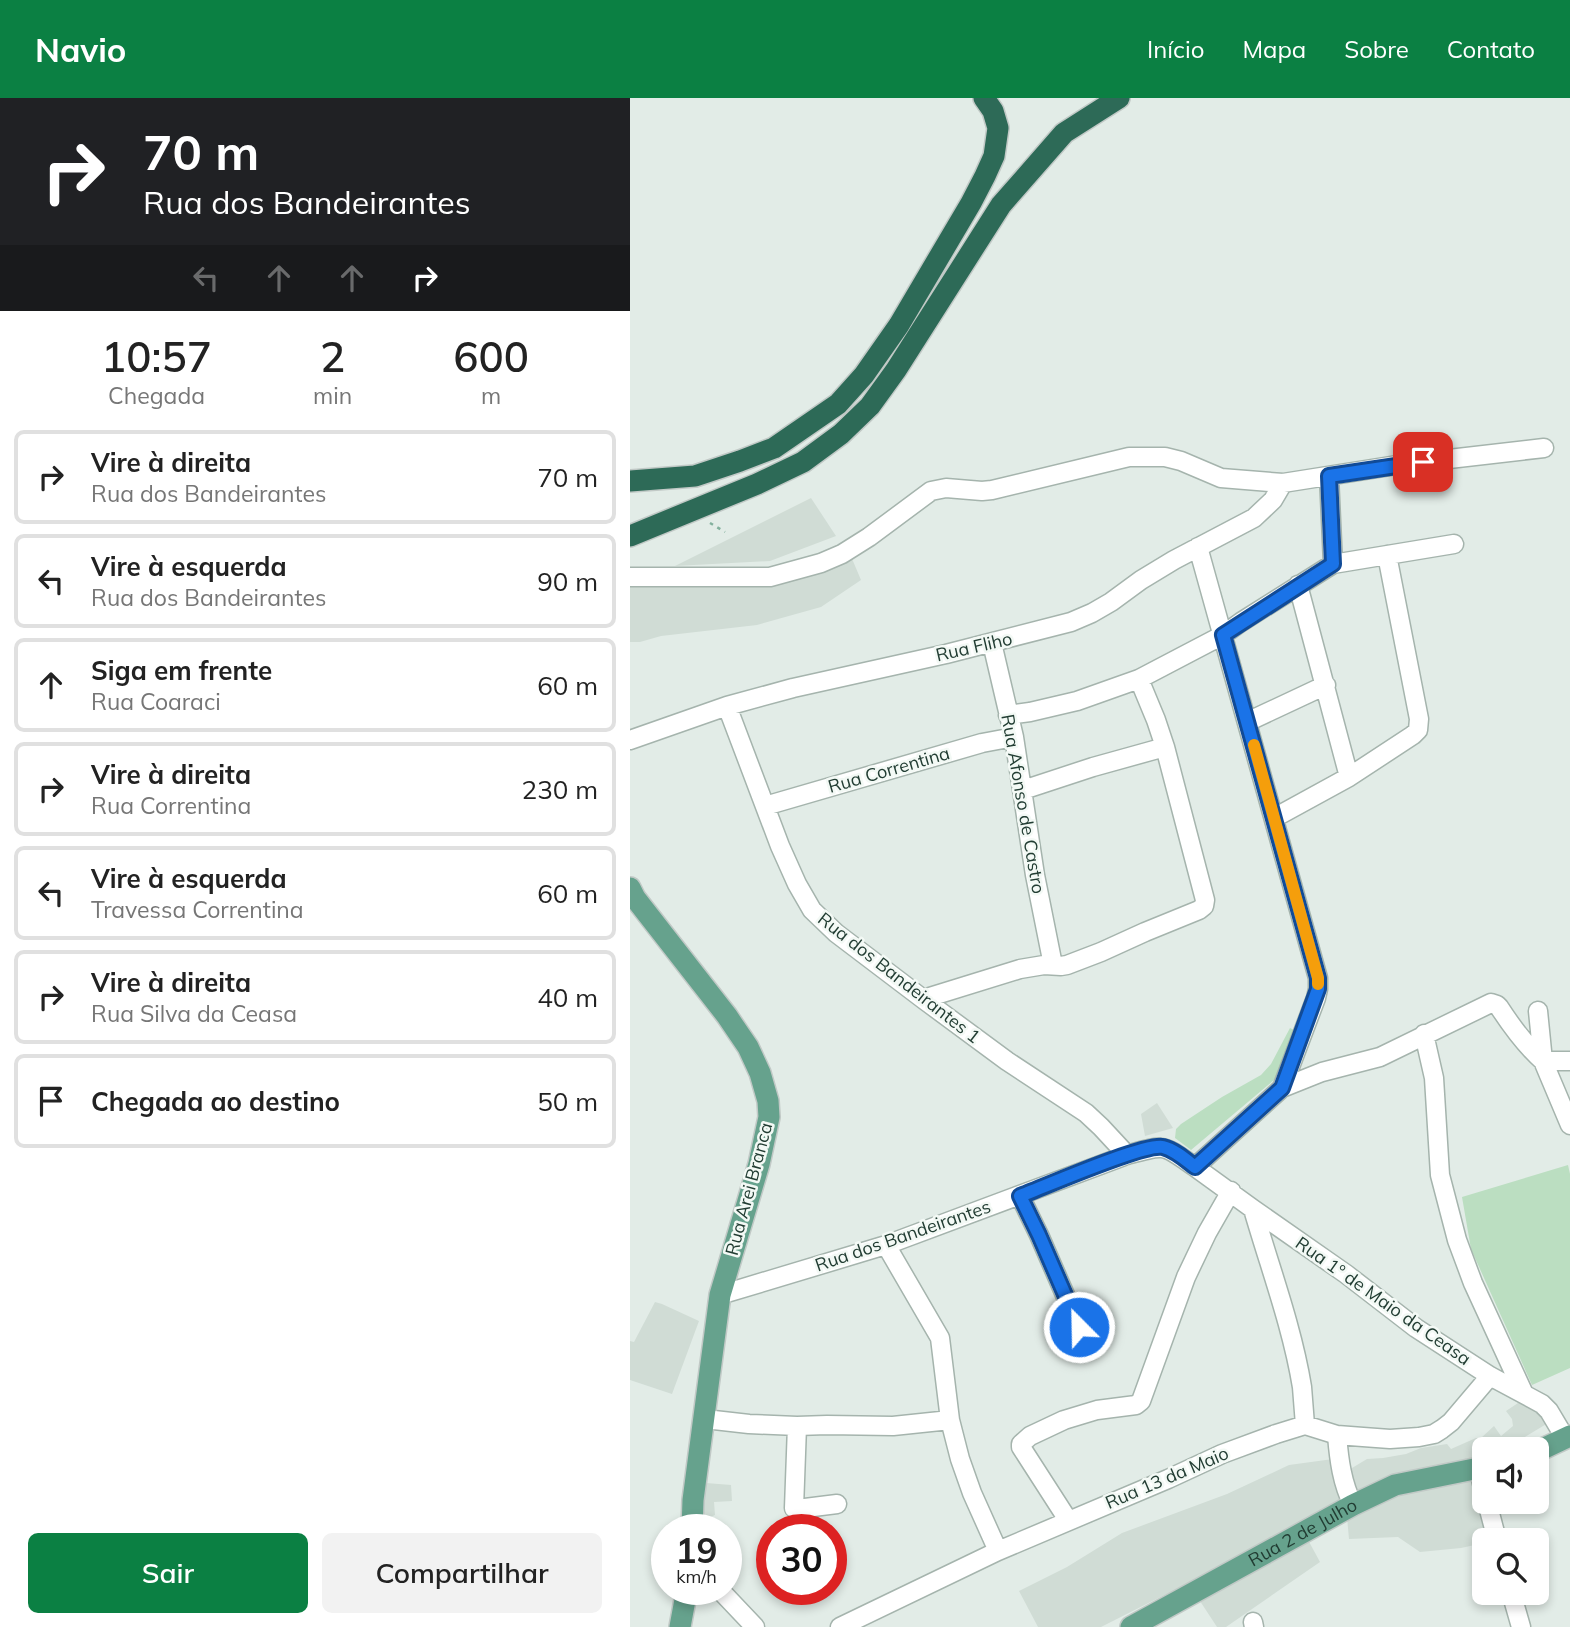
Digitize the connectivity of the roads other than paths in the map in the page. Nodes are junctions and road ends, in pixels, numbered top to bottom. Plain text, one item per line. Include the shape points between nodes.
1 (985, 98) edge
2 (1119, 98) edge
3 (1544, 448) dead end
4 (1329, 476) junction
5 (630, 481) edge
6 (1283, 483) junction
7 (630, 536) edge
8 (1454, 544) dead end
9 (1198, 547) junction
10 (1387, 555) junction
11 (1333, 564) junction
12 (630, 577) edge
13 (1298, 585) junction
14 (1223, 635) junction
15 (992, 643) junction
16 (1139, 679) junction
17 (1326, 685) junction
18 (727, 706) junction
19 (1008, 715) junction
20 (1247, 722) junction
21 (1014, 737) junction
22 (630, 740) edge
23 (1165, 747) junction
24 (1349, 777) junction
25 (1023, 790) junction
26 (765, 806) junction
27 (1274, 818) junction
28 (630, 888) edge
29 (1053, 965) junction
30 (923, 999) junction
31 (1538, 1011) dead end
32 (1424, 1034) junction
33 (1570, 1060) edge
34 (1543, 1061) junction
35 (1282, 1088) junction
36 (1570, 1125) edge
37 (1127, 1155) junction
38 (1195, 1167) junction
39 (1230, 1191) junction
40 (1020, 1196) junction
41 (1253, 1209) junction
42 (886, 1245) junction
43 (720, 1295) junction
44 (1079, 1327) dead end
45 (1490, 1376) junction
46 (1524, 1394) junction
47 (705, 1419) junction
48 (950, 1420) junction
49 (1305, 1425) junction
50 (797, 1426) junction
51 (1337, 1435) junction
52 (1568, 1437) edge
53 (1549, 1446) edge
54 (1472, 1469) edge
55 (837, 1504) dead end
56 (1353, 1505) junction
57 (693, 1514) edge
58 (1068, 1520) junction
59 (998, 1551) junction
60 (684, 1605) edge
61 (734, 1605) edge
62 (1515, 1605) edge
63 (680, 1627) edge
64 (755, 1627) edge
65 (840, 1627) edge
66 (1131, 1627) edge
67 (1521, 1627) edge

1 - 5 highway via 998,128 985,176 899,325 838,404 774,448 740,461 695,476
2 - 7 highway via 1064,133 1000,205 897,370 841,434 803,462
3 - 4 street
4 - 6 street
4 - 11 street
6 - 9 street, Rua Fliho via 1259,514
6 - 12 street via 1221,478 1165,457 1129,457 992,490 931,491 842,554 770,578
8 - 10 street
9 - 14 street
9 - 15 street, Rua Fliho via 1092,613 1052,629
10 - 11 street
10 - 24 street via 1418,730
11 - 13 street
13 - 14 street
13 - 17 street
14 - 16 street
14 - 20 street
15 - 18 street, Rua Fliho
15 - 19 street, Rua Afonso de Castro
16 - 19 street via 1077,701
16 - 23 street
17 - 20 street
17 - 24 street
18 - 22 street, Rua Fliho
18 - 26 street, Rua dos Bandeirantes 1
19 - 21 street, Rua Afonso de Castro
20 - 27 street
21 - 25 street, Rua Afonso de Castro
21 - 26 street, Rua Correntina
23 - 25 street
23 - 29 street via 1204,906 1101,952 1067,965
24 - 27 street
25 - 29 street, Rua Afonso de Castro
26 - 30 street, Rua dos Bandeirantes 1 via 812,910
27 - 35 street via 1318,978
28 - 43 main road, Rua Arei Branca via 748,1046 768,1101 759,1164
29 - 30 street via 1020,968
30 - 37 street, Rua dos Bandeirantes 1 via 1086,1113
31 - 34 street
32 - 34 street via 1497,1004
32 - 35 street via 1380,1057
32 - 46 street via 1434,1078 1440,1175 1457,1240
33 - 34 street
34 - 36 street
35 - 38 street
37 - 38 street, Rua dos Bandeirantes via 1165,1147
37 - 40 street, Rua dos Bandeirantes
38 - 39 street, Rua 1º de Maio da Ceasa
39 - 41 street, Rua 1º de Maio da Ceasa
39 - 58 street via 1186,1277 1141,1401 1064,1420 1022,1442
40 - 42 street, Rua dos Bandeirantes
40 - 44 street
41 - 45 street, Rua 1º de Maio da Ceasa
41 - 49 street via 1291,1340
42 - 43 street, Rua dos Bandeirantes
42 - 48 street via 940,1338
43 - 47 main road, Rua Arei Branca
45 - 46 street, Rua 1º de Maio da Ceasa
45 - 51 street via 1451,1422 1434,1434 1390,1439
46 - 52 street, Rua 1º de Maio da Ceasa via 1542,1404
47 - 50 street
47 - 57 main road, Rua Arei Branca
48 - 50 street via 893,1426
48 - 59 street via 968,1482
49 - 51 street
49 - 58 street, Rua 13 da Maio via 1222,1454
50 - 55 street via 794,1508
51 - 56 street via 1346,1492
52 - 53 main road
54 - 56 main road, Rua 2 de Julho via 1395,1485
56 - 66 main road, Rua 2 de Julho
58 - 59 street, Rua 13 da Maio
59 - 65 street, Rua 13 da Maio
60 - 63 main road
61 - 64 street
62 - 67 street

